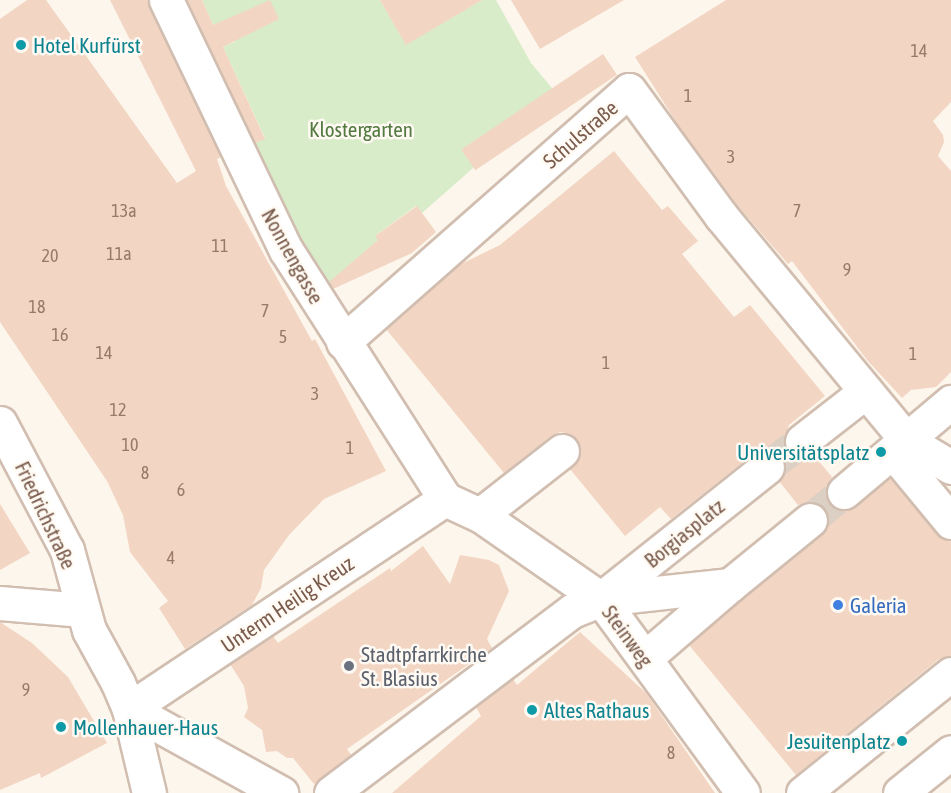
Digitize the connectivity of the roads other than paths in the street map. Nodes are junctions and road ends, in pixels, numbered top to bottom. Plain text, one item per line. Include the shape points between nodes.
1 (166, 0) edge
2 (343, 342) junction
3 (859, 381) junction
4 (951, 402) edge
5 (0, 423) edge
6 (951, 438) edge
7 (802, 441) tunnel mouth
8 (900, 446) junction
9 (562, 451) dead end
10 (767, 467) tunnel mouth
11 (951, 467) edge
12 (844, 492) tunnel mouth
13 (445, 499) junction
14 (480, 515) junction
15 (810, 520) tunnel mouth
16 (951, 522) edge
17 (730, 585) junction
18 (0, 603) edge
19 (586, 605) junction
20 (83, 610) junction
21 (645, 658) junction
22 (951, 674) edge
23 (129, 709) junction
24 (951, 752) edge
25 (149, 793) edge
26 (281, 793) edge
27 (331, 793) edge
28 (743, 793) edge
29 (803, 793) edge
30 (900, 793) edge

1 - 2 street, Nonnengasse via 286,250
2 - 3 street, Schulstraße via 629,90 744,243
2 - 13 street, Nonnengasse
3 - 7 street
3 - 8 street
4 - 8 street
5 - 20 street, Friedrichstraße via 67,550
6 - 8 street
8 - 11 street
8 - 12 street
8 - 16 street
9 - 14 street
10 - 19 street, Borgiasplatz via 727,488
13 - 14 street, Steinweg
13 - 23 street, Unterm Heilig Kreuz
14 - 19 street, Steinweg
15 - 17 street
17 - 19 street, Borgiasplatz
17 - 21 street
18 - 20 street
19 - 21 street, Steinweg
19 - 27 street
20 - 23 street
21 - 28 street, Steinweg
22 - 29 street
23 - 25 street
23 - 26 street via 224,751
24 - 30 street

